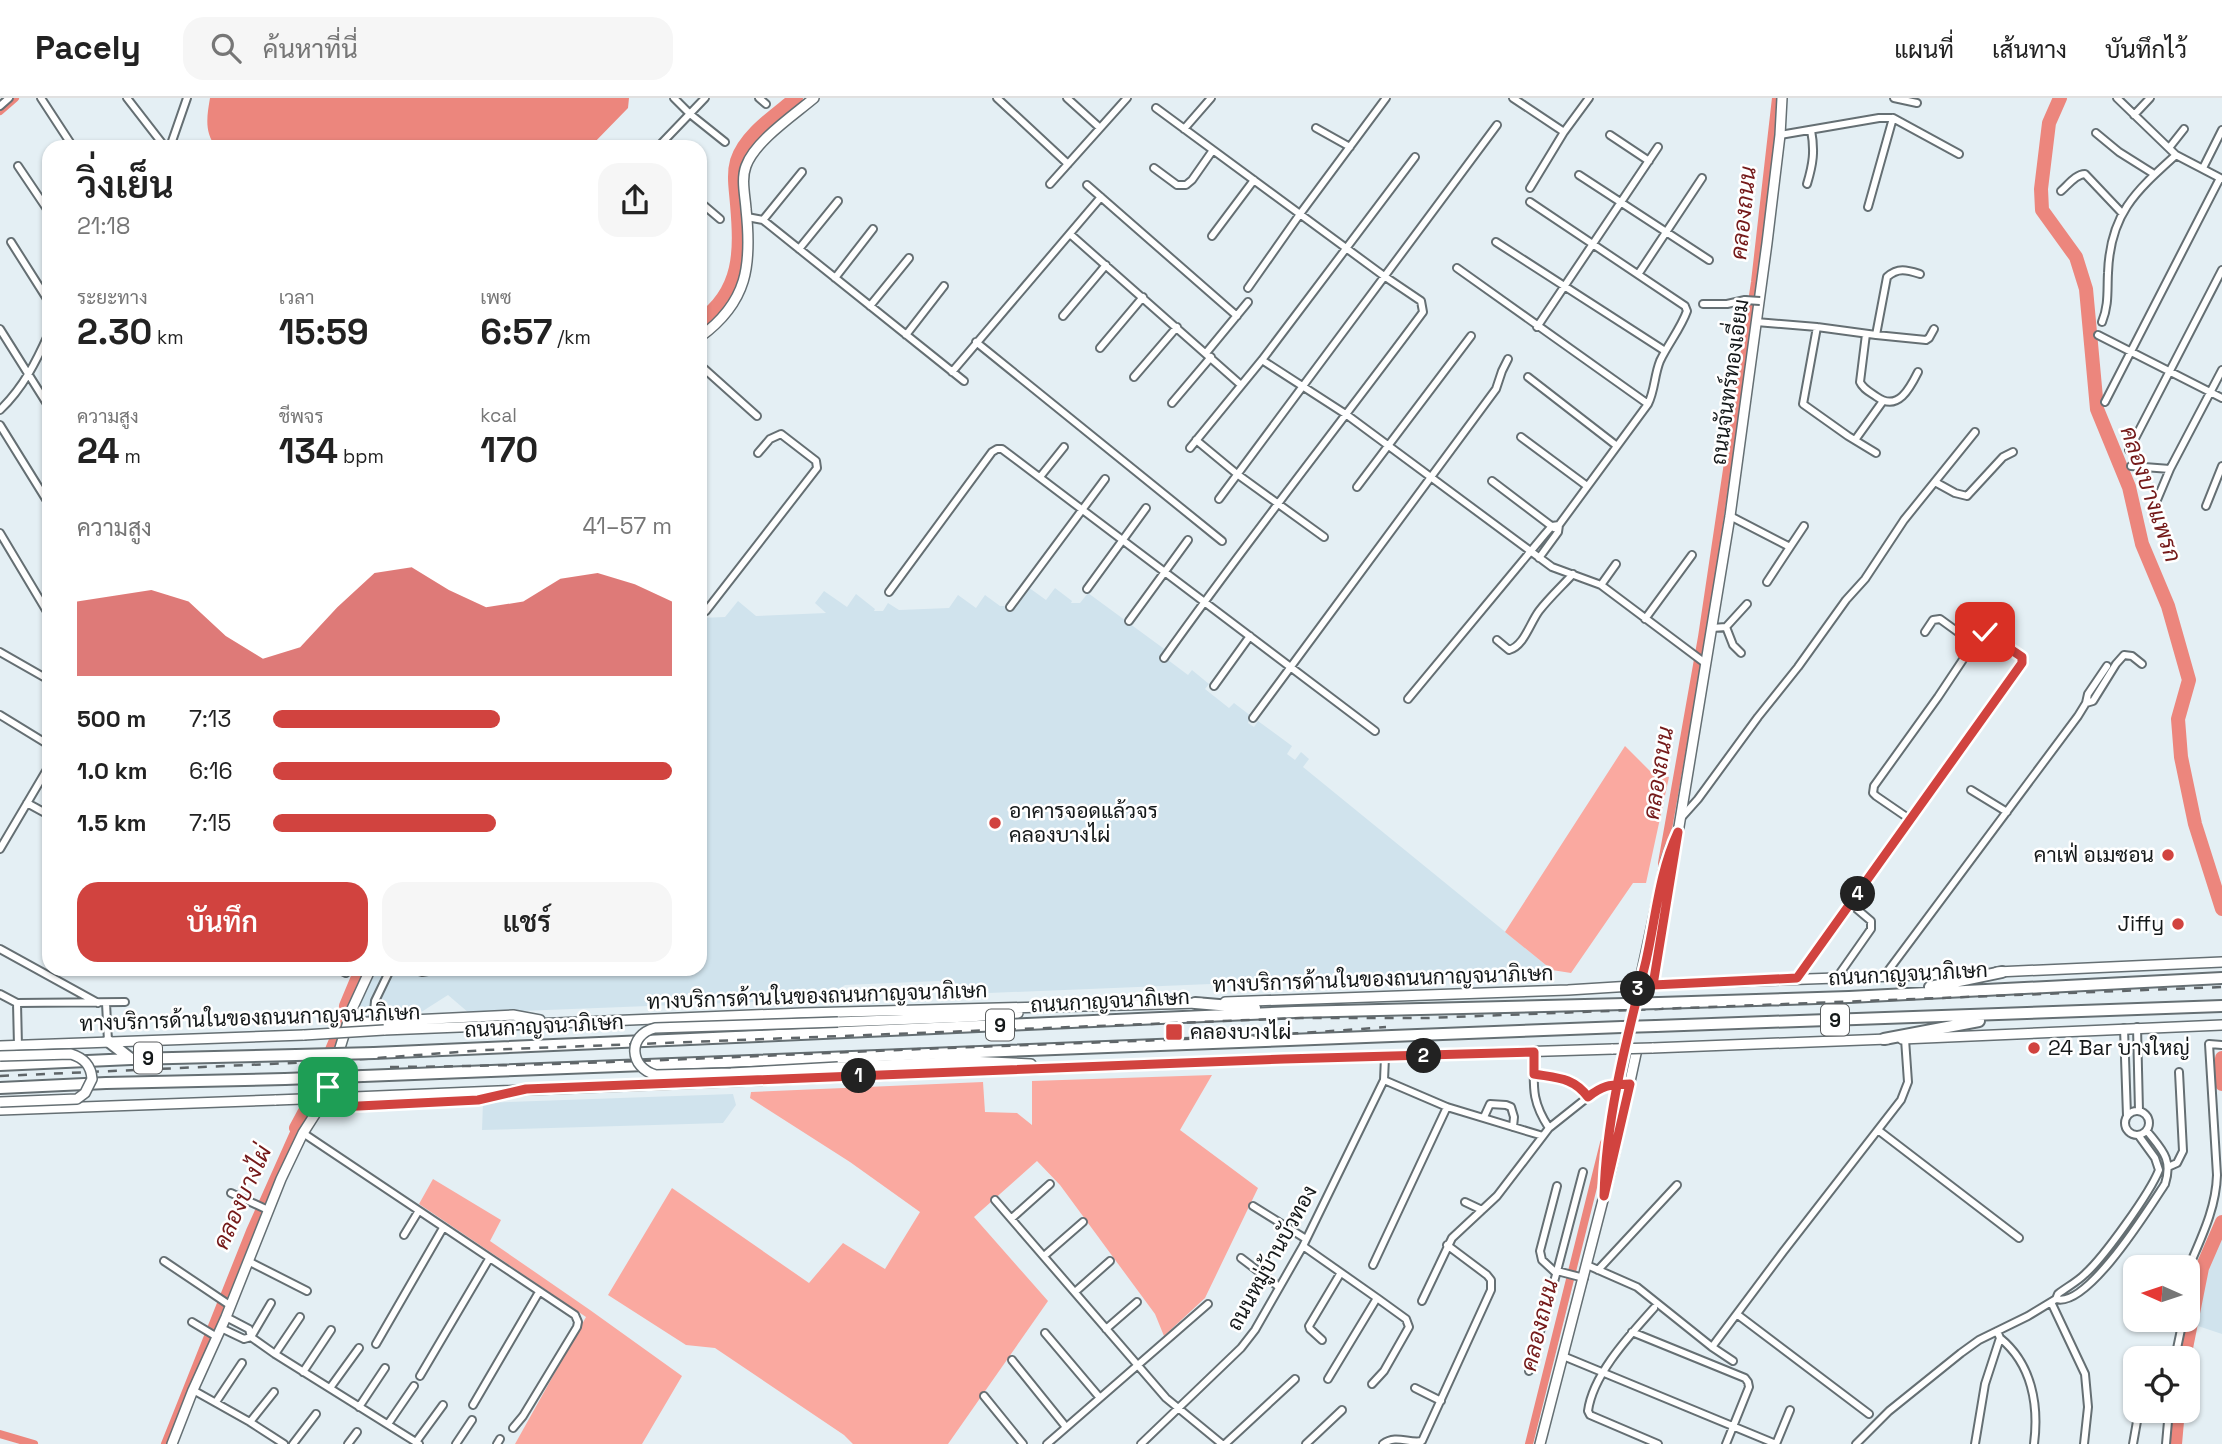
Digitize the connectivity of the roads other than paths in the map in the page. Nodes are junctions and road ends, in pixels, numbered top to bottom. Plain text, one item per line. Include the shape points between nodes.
1 (9, 98) edge
2 (41, 98) edge
3 (127, 98) edge
4 (187, 98) edge
5 (674, 98) edge
6 (705, 98) edge
7 (759, 98) edge
8 (997, 98) edge
9 (1067, 98) edge
10 (1127, 98) edge
11 (1211, 98) edge
12 (1386, 98) edge
13 (1513, 98) edge
14 (1588, 98) edge
15 (1782, 98) edge
16 (1894, 98) edge
17 (2117, 98) edge
18 (2150, 98) edge
19 (812, 99) edge
20 (1917, 103) dead end
21 (766, 104) dead end
22 (0, 106) edge
23 (1156, 108) dead end
24 (690, 114) junction
25 (2134, 115) junction
26 (1893, 118) junction
27 (1497, 125) dead end
28 (1100, 128) junction
29 (1316, 128) dead end
30 (1184, 129) junction
31 (2184, 129) dead end
32 (1811, 130) junction
33 (2222, 130) edge
34 (1564, 132) junction
35 (2096, 133) dead end
36 (1610, 135) dead end
37 (1780, 135) junction
38 (69, 140) edge
39 (161, 140) edge
40 (170, 140) edge
41 (666, 140) edge
42 (725, 142) dead end
43 (1350, 147) junction
44 (1658, 147) dead end
45 (2169, 148) junction
46 (1213, 150) junction
47 (1959, 154) dead end
48 (2176, 155) junction
49 (1415, 157) dead end
50 (1649, 161) junction
51 (1068, 164) junction
52 (18, 166) dead end
53 (1154, 168) dead end
54 (2203, 168) junction
55 (802, 172) dead end
56 (2154, 174) junction
57 (1579, 175) dead end
58 (1702, 178) dead end
59 (2221, 179) edge
60 (1254, 180) junction
61 (1050, 184) dead end
62 (1807, 184) dead end
63 (1087, 185) dead end
64 (1530, 188) dead end
65 (2061, 191) dead end
66 (1101, 197) junction
67 (838, 201) dead end
68 (42, 202) edge
69 (1531, 202) dead end
70 (1620, 202) junction
71 (1868, 207) dead end
72 (707, 208) edge
73 (2122, 213) junction
74 (1300, 214) junction
75 (747, 217) junction
76 (720, 219) dead end
77 (763, 220) junction
78 (873, 229) dead end
79 (1666, 232) junction
80 (1070, 233) junction
81 (1212, 236) dead end
82 (11, 242) dead end
83 (1496, 242) dead end
84 (1592, 243) junction
85 (1346, 247) junction
86 (799, 249) junction
87 (909, 258) dead end
88 (1709, 260) dead end
89 (1106, 265) junction
90 (1457, 268) dead end
91 (2222, 270) edge
92 (1639, 273) junction
93 (1920, 274) dead end
94 (1384, 276) junction
95 (835, 278) junction
96 (944, 286) dead end
97 (1563, 286) junction
98 (1248, 288) dead end
99 (42, 291) edge
100 (1143, 297) junction
101 (1248, 302) dead end
102 (1759, 303) junction
103 (1703, 304) dead end
104 (870, 306) junction
105 (1063, 316) dead end
106 (1237, 316) junction
107 (2102, 321) dead end
108 (1756, 322) junction
109 (1177, 327) junction
110 (1537, 327) junction
111 (1817, 327) junction
112 (0, 329) edge
113 (1934, 329) dead end
114 (707, 332) edge
115 (1866, 334) junction
116 (906, 335) junction
117 (1876, 335) junction
118 (2098, 335) dead end
119 (1471, 336) dead end
120 (976, 342) junction
121 (42, 348) edge
122 (1100, 348) dead end
123 (1665, 351) junction
124 (2130, 351) junction
125 (1208, 355) junction
126 (1508, 359) dead end
127 (1262, 360) junction
128 (2222, 370) edge
129 (707, 371) edge
130 (952, 372) junction
131 (1918, 372) dead end
132 (2170, 372) junction
133 (29, 375) junction
134 (1134, 377) dead end
135 (1528, 377) dead end
136 (964, 382) dead end
137 (1241, 385) junction
138 (1301, 386) junction
139 (2210, 392) junction
140 (42, 396) edge
141 (2222, 398) edge
142 (1883, 401) junction
143 (2105, 402) dead end
144 (1172, 403) dead end
145 (1648, 404) junction
146 (0, 410) edge
147 (1347, 415) junction
148 (757, 416) dead end
149 (0, 425) edge
150 (1975, 432) dead end
151 (1521, 437) dead end
152 (1196, 440) junction
153 (1855, 440) junction
154 (1617, 446) junction
155 (1064, 447) dead end
156 (1190, 447) dead end
157 (1389, 447) junction
158 (2129, 450) dead end
159 (2013, 452) dead end
160 (758, 453) dead end
161 (1876, 453) dead end
162 (2130, 466) dead end
163 (2222, 466) edge
164 (2170, 469) junction
165 (1237, 474) junction
166 (1040, 477) junction
167 (1432, 477) junction
168 (1105, 479) dead end
169 (1492, 481) dead end
170 (1935, 482) junction
171 (1587, 486) junction
172 (1357, 487) dead end
173 (42, 493) edge
174 (1219, 499) dead end
175 (1278, 504) junction
176 (2206, 506) dead end
177 (2154, 507) dead end
178 (1146, 508) dead end
179 (1081, 510) junction
180 (1730, 516) junction
181 (1804, 526) dead end
182 (1556, 528) junction
183 (0, 533) edge
184 (1324, 537) dead end
185 (1122, 540) junction
186 (1188, 540) dead end
187 (1222, 541) dead end
188 (1790, 547) junction
189 (1532, 552) junction
190 (1692, 555) dead end
191 (1539, 558) junction
192 (1616, 564) dead end
193 (1164, 571) junction
194 (1573, 574) junction
195 (1767, 582) dead end
196 (1601, 585) junction
197 (1087, 589) dead end
198 (889, 592) dead end
199 (1204, 601) junction
200 (42, 603) edge
201 (1747, 604) dead end
202 (1010, 607) dead end
203 (707, 610) edge
204 (1645, 619) junction
205 (1129, 621) dead end
206 (1726, 627) junction
207 (1712, 628) junction
208 (1925, 632) dead end
209 (1250, 636) junction
210 (1497, 640) dead end
211 (1973, 643) junction
212 (0, 652) edge
213 (1741, 653) dead end
214 (1164, 659) dead end
215 (1702, 661) junction
216 (2142, 664) dead end
217 (1290, 666) junction
218 (2107, 666) dead end
219 (42, 676) edge
220 (1214, 686) dead end
221 (1408, 699) dead end
222 (2086, 703) junction
223 (0, 715) edge
224 (1253, 718) dead end
225 (1375, 731) dead end
226 (42, 741) edge
227 (42, 777) edge
228 (1971, 790) dead end
229 (27, 803) junction
230 (42, 811) edge
231 (2007, 813) junction
232 (1680, 820) junction
233 (1911, 820) junction
234 (1678, 832) junction
235 (0, 849) edge
236 (1851, 904) junction
237 (0, 948) edge
238 (2220, 962) edge
239 (42, 971) edge
240 (2003, 972) junction
241 (1885, 975) junction
242 (52, 976) edge
243 (367, 976) edge
244 (387, 976) edge
245 (1839, 976) junction
246 (1797, 978) junction
247 (2217, 979) edge
248 (1653, 985) junction
249 (0, 994) edge
250 (1897, 995) junction
251 (125, 1002) dead end
252 (17, 1003) junction
253 (102, 1003) junction
254 (1195, 1003) junction
255 (1089, 1006) junction
256 (2222, 1006) edge
257 (1295, 1012) junction
258 (2013, 1014) junction
259 (373, 1022) junction
260 (349, 1023) junction
261 (560, 1023) junction
262 (2222, 1025) edge
263 (2137, 1027) junction
264 (2124, 1028) junction
265 (1884, 1039) junction
266 (1905, 1039) junction
267 (108, 1041) junction
268 (2222, 1045) edge
269 (0, 1046) edge
270 (18, 1046) junction
271 (1637, 1049) junction
272 (1534, 1052) junction
273 (0, 1056) edge
274 (1385, 1058) junction
275 (131, 1059) junction
276 (0, 1065) edge
277 (1088, 1067) junction
278 (2179, 1072) dead end
279 (1534, 1074) junction
280 (1384, 1080) junction
281 (1630, 1084) junction
282 (0, 1088) edge
283 (526, 1089) junction
284 (1588, 1097) junction
285 (0, 1102) edge
286 (1447, 1107) junction
287 (319, 1108) junction
288 (0, 1110) edge
289 (2139, 1111) junction
290 (2127, 1116) junction
291 (1483, 1117) junction
292 (1513, 1127) junction
293 (1549, 1128) junction
294 (1878, 1130) junction
295 (2147, 1131) junction
296 (303, 1133) junction
297 (1543, 1136) junction
298 (2139, 1136) junction
299 (2169, 1167) junction
300 (2159, 1170) junction
301 (1583, 1172) dead end
302 (1050, 1184) dead end
303 (1677, 1185) dead end
304 (1557, 1186) dead end
305 (231, 1193) dead end
306 (1604, 1196) junction
307 (995, 1200) dead end
308 (1465, 1202) dead end
309 (1253, 1206) dead end
310 (267, 1210) junction
311 (1482, 1210) junction
312 (418, 1212) junction
313 (1012, 1218) junction
314 (1083, 1222) dead end
315 (443, 1228) junction
316 (404, 1235) dead end
317 (2019, 1238) dead end
318 (1305, 1243) junction
319 (1447, 1245) junction
320 (2194, 1255) edge
321 (1044, 1256) junction
322 (1241, 1258) dead end
323 (489, 1259) junction
324 (164, 1261) dead end
325 (248, 1261) junction
326 (1110, 1261) dead end
327 (1373, 1265) dead end
328 (1587, 1265) junction
329 (1598, 1270) junction
330 (1557, 1272) junction
331 (1340, 1274) junction
332 (1580, 1277) junction
333 (1279, 1286) junction
334 (307, 1291) dead end
335 (539, 1292) junction
336 (1075, 1292) junction
337 (1377, 1298) junction
338 (1422, 1301) dead end
339 (2054, 1301) junction
340 (1137, 1302) dead end
341 (271, 1303) dead end
342 (1208, 1304) dead end
343 (229, 1305) junction
344 (1654, 1308) dead end
345 (1738, 1315) junction
346 (226, 1317) junction
347 (300, 1317) dead end
348 (192, 1322) dead end
349 (1107, 1329) junction
350 (331, 1330) dead end
351 (1632, 1332) junction
352 (218, 1333) junction
353 (1045, 1333) dead end
354 (1998, 1334) junction
355 (251, 1337) junction
356 (1322, 1340) dead end
357 (376, 1344) dead end
358 (1712, 1347) junction
359 (359, 1348) dead end
360 (275, 1354) junction
361 (1563, 1356) junction
362 (1012, 1360) dead end
363 (1733, 1361) dead end
364 (242, 1363) dead end
365 (1138, 1365) junction
366 (385, 1368) dead end
367 (1530, 1371) dead end
368 (1604, 1371) junction
369 (303, 1372) junction
370 (420, 1376) dead end
371 (1295, 1379) dead end
372 (1328, 1379) dead end
373 (1372, 1384) dead end
374 (414, 1386) dead end
375 (330, 1388) junction
376 (1415, 1388) dead end
377 (193, 1390) junction
378 (274, 1392) dead end
379 (984, 1396) dead end
380 (1100, 1398) junction
381 (1440, 1401) junction
382 (216, 1402) junction
383 (443, 1405) dead end
384 (473, 1405) dead end
385 (359, 1407) junction
386 (1179, 1408) junction
387 (1342, 1410) dead end
388 (1790, 1410) dead end
389 (316, 1414) dead end
390 (1870, 1414) dead end
391 (472, 1420) dead end
392 (250, 1422) junction
393 (2136, 1423) edge
394 (2168, 1423) edge
395 (388, 1424) junction
396 (1066, 1427) junction
397 (1734, 1427) junction
398 (513, 1428) dead end
399 (357, 1432) dead end
400 (273, 1441) edge
401 (417, 1443) edge
402 (172, 1444) edge
403 (284, 1444) edge
404 (293, 1444) edge
405 (348, 1444) edge
406 (456, 1444) edge
407 (1023, 1444) edge
408 (1046, 1444) edge
409 (1141, 1444) edge
410 (1224, 1444) edge
411 (1306, 1444) edge
412 (1383, 1444) edge
413 (1540, 1444) edge
414 (1658, 1444) edge
415 (1726, 1444) edge
416 (1776, 1444) edge
417 (1856, 1444) edge
418 (1975, 1444) edge
419 (2034, 1444) edge
420 (2084, 1444) edge
421 (2133, 1444) edge
422 (2166, 1444) edge

1 - 22 street
2 - 38 street
3 - 39 street
4 - 40 street
5 - 24 street
6 - 24 street
7 - 21 street
8 - 51 street
9 - 28 street
10 - 28 street
11 - 30 street
12 - 43 street
13 - 34 street
14 - 34 street
15 - 37 main road, ถนนจันทร์ทองเอี่ยม
16 - 20 street
17 - 25 street
18 - 25 street
19 - 75 main road via 752,154 745,168
23 - 30 street
24 - 41 street
24 - 42 street
25 - 45 street
26 - 32 street
26 - 47 street
26 - 71 street
27 - 94 street
28 - 51 street
29 - 43 street
30 - 46 street
31 - 45 street
32 - 37 street
32 - 62 street via 1815,149
33 - 54 street
34 - 64 street
35 - 56 street
36 - 50 street
37 - 102 main road, ถนนจันทร์ทองเอี่ยม
43 - 74 street
44 - 50 street
45 - 48 street
46 - 53 street via 1186,185 1177,185
46 - 60 street
48 - 54 street
48 - 56 street
49 - 85 street
50 - 70 street
51 - 61 street
52 - 68 street
54 - 59 street
55 - 77 street
56 - 73 street
57 - 70 street
58 - 79 street
59 - 124 street
60 - 74 street
60 - 81 street
63 - 66 street
65 - 73 street via 2085,174
66 - 80 street
66 - 106 street
67 - 86 street
69 - 84 street
70 - 79 street
70 - 84 street
72 - 76 street
73 - 107 street via 2111,241 2108,305
74 - 85 street
74 - 98 street
75 - 77 street
75 - 114 main road via 741,291 731,309
77 - 86 street
78 - 95 street
79 - 88 street
79 - 92 street
80 - 89 street
80 - 120 street
82 - 99 street
83 - 97 street
84 - 92 street
84 - 97 street
85 - 94 street
85 - 127 street
86 - 95 street
87 - 104 street
89 - 100 street
89 - 105 street
90 - 110 street
91 - 132 street
92 - 123 street via 1685,306 1686,315
93 - 117 street via 1906,269 1887,277
94 - 138 street
94 - 147 street via 1422,301 1423,312
95 - 104 street
96 - 116 street
97 - 110 street
97 - 123 street
100 - 109 street
100 - 122 street
101 - 106 street
102 - 103 street, bridge
102 - 108 main road, ถนนจันทร์ทองเอี่ยม
104 - 116 street
106 - 125 street
108 - 111 street
108 - 180 main road, ถนนจันทร์ทองเอี่ยม
109 - 125 street
109 - 134 street
110 - 145 street
111 - 115 street
111 - 153 street via 1803,404
112 - 133 street
113 - 117 street via 1926,340
115 - 117 street
115 - 142 street via 1860,382
116 - 130 street
118 - 124 street
119 - 157 street
120 - 130 street
120 - 187 street
121 - 133 street
123 - 145 street
124 - 132 street
124 - 143 street
125 - 137 street
125 - 144 street
126 - 167 street via 1496,389
127 - 137 street
127 - 138 street
128 - 139 street
129 - 148 street
130 - 136 street
131 - 142 street via 1906,395
132 - 139 street
132 - 158 street
133 - 140 street
133 - 146 street
135 - 154 street
137 - 152 street
138 - 147 street
138 - 165 street
139 - 141 street
139 - 164 street
142 - 153 street
145 - 154 street
147 - 157 street
147 - 175 street
149 - 173 street
150 - 170 street
151 - 171 street
152 - 156 street
152 - 165 street
153 - 161 street
154 - 171 street
155 - 166 street
157 - 167 street
157 - 172 street
159 - 170 street via 1967,496
160 - 203 street via 781,434 816,461 817,468
162 - 164 street
163 - 176 street
164 - 177 street
165 - 174 street
165 - 175 street
166 - 179 street
166 - 198 street via 997,449
167 - 189 street
167 - 217 street
168 - 179 street
169 - 182 street
170 - 232 street
171 - 182 street
175 - 184 street
175 - 199 street
178 - 185 street
179 - 185 street
179 - 202 street
180 - 188 street
180 - 207 main road, ถนนจันทร์ทองเอี่ยม
181 - 188 street
182 - 189 street
182 - 191 street
183 - 200 street
185 - 193 street
185 - 197 street
186 - 193 street
188 - 195 street
189 - 191 street
189 - 221 street
190 - 204 street
191 - 194 street
192 - 196 street
193 - 199 street
193 - 205 street
194 - 196 street
194 - 210 street via 1514,649
196 - 204 street
199 - 209 street
199 - 214 street
201 - 206 street
204 - 215 street
206 - 207 street
206 - 213 street via 1732,645
207 - 215 main road, ถนนจันทร์ทองเอี่ยม
208 - 211 street via 1933,620 1940,619
209 - 217 street
209 - 220 street
211 - 233 street via 1874,786 1873,793
211 - 233 street via 1985,632 2023,660
212 - 219 street
215 - 232 main road, ถนนจันทร์ทองเอี่ยม
216 - 222 street via 2124,655 2093,701
217 - 224 street
217 - 225 street
218 - 222 street
222 - 231 street
223 - 226 street
227 - 229 street
228 - 231 street
229 - 230 street
229 - 235 street
231 - 241 street
232 - 234 main road
233 - 236 street
234 - 248 main road
234 - 306 main road via 1666,860 1616,1091
236 - 245 street via 1871,921 1871,929
236 - 246 street
237 - 239 street
238 - 240 main road, ทางบริการด้านในของถนนกาญจนาภิเษก
240 - 241 main road, ทางบริการด้านในของถนนกาญจนาภิเษก
240 - 250 highway
241 - 245 main road, ทางบริการด้านในของถนนกาญจนาภิเษก
242 - 253 street
243 - 260 main road
244 - 259 street via 374,1001
245 - 246 main road, ทางบริการด้านในของถนนกาญจนาภิเษก
246 - 248 main road, ทางบริการด้านในของถนนกาญจนาภิเษก, bridge
247 - 250 highway, ถนนกาญจนาภิเษก / 9
248 - 254 main road, ทางบริการด้านในของถนนกาญจนาภิเษก, bridge
249 - 252 street
250 - 257 highway, ถนนกาญจนาภิเษก / 9, bridge
251 - 253 street
252 - 253 street
252 - 270 street
253 - 267 street
254 - 255 main road, ทางบริการด้านในของถนนกาญจนาภิเษก
254 - 257 highway
255 - 261 main road, ทางบริการด้านในของถนนกาญจนาภิเษก
255 - 277 main road, bridge via 970,1017 655,1028 640,1037 635,1051 640,1066 656,1074 969,1061
256 - 258 highway, ถนนกาญจนาภิเษก / 9
257 - 275 highway, ถนนกาญจนาภิเษก / 9, bridge via 374,1053
258 - 265 highway
258 - 282 highway, ถนนกาญจนาภิเษก / 9, bridge
259 - 260 main road
259 - 261 main road via 513,1015
260 - 287 main road
261 - 267 main road, ทางบริการด้านในของถนนกาญจนาภิเษก, bridge
262 - 263 main road
263 - 264 main road
263 - 289 street
264 - 266 main road
264 - 290 street
265 - 266 main road
265 - 271 main road, bridge
266 - 294 street via 1906,1090
267 - 270 main road, ทางบริการด้านในของถนนกาญจนาภิเษก
267 - 275 highway
268 - 320 street via 2209,1044 2216,1196
269 - 270 main road, ทางบริการด้านในของถนนกาญจนาภิเษก
271 - 272 main road, bridge
271 - 281 main road
272 - 274 main road
272 - 279 street
273 - 285 main road, bridge via 71,1054 81,1057 92,1074 90,1087 77,1099
274 - 277 main road
274 - 280 street, ถนนหมู่บ้านบัวทอง
275 - 276 highway, ถนนกาญจนาภิเษก / 9
277 - 283 main road
278 - 299 street via 2183,1151
279 - 284 street via 1574,1082
279 - 293 street via 1537,1108
280 - 286 street
280 - 318 street, ถนนหมู่บ้านบัวทอง
281 - 284 street, bridge via 1602,1086
281 - 306 main road
283 - 287 main road via 478,1100
283 - 288 main road, bridge
284 - 293 street
286 - 291 street
286 - 327 street
287 - 296 main road
289 - 290 street
289 - 295 street via 2149,1118
290 - 298 street via 2126,1128
291 - 292 street
291 - 292 street via 1490,1104 1506,1105 1513,1111
292 - 297 street
293 - 297 street
294 - 317 street
294 - 345 street
295 - 298 street
295 - 299 street
296 - 310 main road
296 - 312 street
297 - 311 street
298 - 300 street
299 - 300 street
299 - 339 street via 2165,1184 2101,1273 2073,1297
300 - 339 street via 2094,1266
301 - 330 street
302 - 313 street
303 - 329 street
304 - 330 street via 1540,1251 1542,1260
305 - 310 street
306 - 328 main road
307 - 313 street
308 - 311 street
309 - 318 street
310 - 325 main road
311 - 319 street
312 - 315 street
312 - 316 street
313 - 321 street
314 - 321 street
315 - 323 street
315 - 357 street
318 - 331 street
318 - 333 street, ถนนหมู่บ้านบัวทอง
319 - 338 street
319 - 381 street via 1487,1275 1492,1284
321 - 336 street
322 - 333 street
323 - 335 street
323 - 370 street
324 - 343 street
325 - 334 street
325 - 343 main road
326 - 336 street
328 - 329 street
328 - 332 main road
329 - 358 street via 1637,1287
330 - 332 street
330 - 367 street
331 - 337 street
331 - 356 street via 1309,1326
332 - 361 main road
333 - 386 street, ถนนหมู่บ้านบัวทอง via 1247,1342
335 - 384 street
335 - 398 street via 575,1315 578,1322
336 - 349 street
337 - 372 street
337 - 373 street via 1406,1319 1409,1327
339 - 354 street
339 - 420 street via 2085,1374
340 - 349 street
341 - 355 street
342 - 365 street
343 - 346 main road
344 - 351 street
345 - 358 street
345 - 390 street
346 - 352 main road
346 - 355 street via 249,1329
347 - 360 street
348 - 352 street
349 - 365 street
350 - 369 street
351 - 368 street
351 - 397 street via 1745,1378 1749,1387
352 - 355 street
352 - 377 main road
353 - 380 street
354 - 417 street via 1979,1340 1918,1385
354 - 418 street
354 - 419 street via 2016,1354 2035,1397
355 - 360 street
358 - 363 street
359 - 375 street
360 - 369 street
361 - 368 street
361 - 413 main road
362 - 396 street
364 - 382 street
365 - 380 street
365 - 386 street
366 - 385 street
368 - 397 street
368 - 414 street via 1588,1406 1590,1415
369 - 375 street
371 - 410 street
374 - 395 street
375 - 385 street
376 - 381 street
377 - 382 street
377 - 402 main road
378 - 392 street
379 - 407 street
380 - 396 street
381 - 412 street via 1420,1443 1393,1439
382 - 392 street
383 - 401 street
385 - 395 street
386 - 409 street, ถนนหมู่บ้านบัวทอง
386 - 410 street
387 - 411 street
388 - 416 street
389 - 404 street
391 - 406 street
392 - 400 street
393 - 421 street
394 - 422 street
395 - 401 street
396 - 408 street
397 - 415 street
397 - 416 street
399 - 405 street
400 - 403 street

